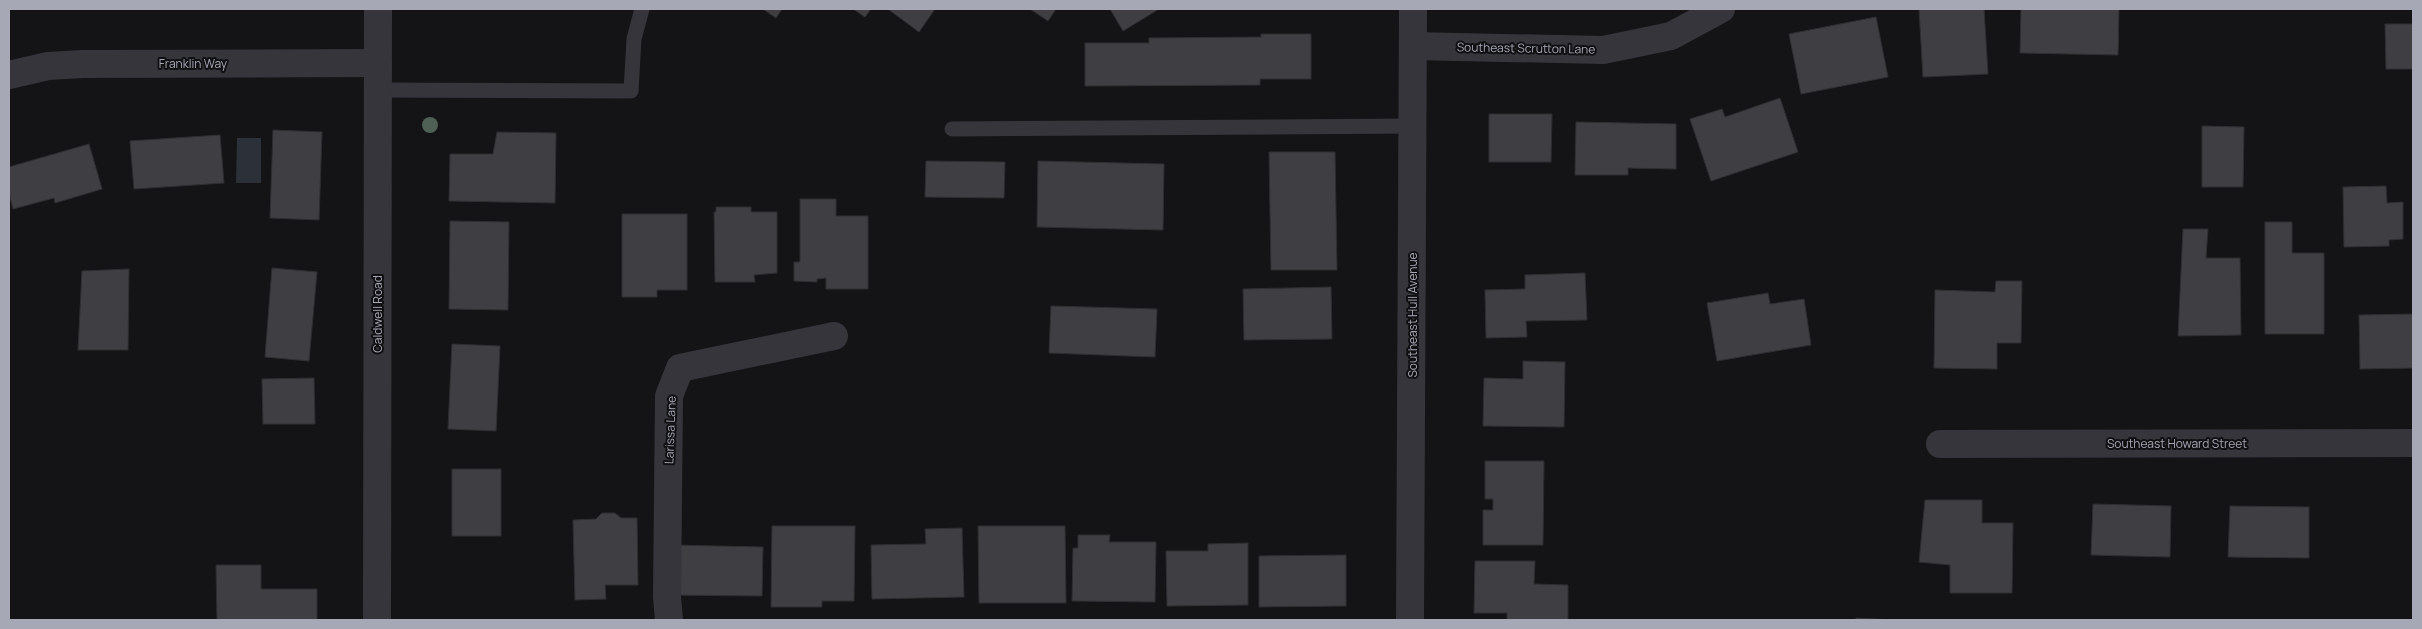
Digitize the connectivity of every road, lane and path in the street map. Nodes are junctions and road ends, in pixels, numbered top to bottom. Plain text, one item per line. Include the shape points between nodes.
1 (378, 9) edge
2 (642, 9) edge
3 (1413, 9) edge
4 (1721, 9) edge
5 (1413, 46) junction
6 (378, 63) junction
7 (9, 75) edge
8 (378, 90) junction
9 (1413, 126) junction
10 (952, 129) dead end
11 (834, 336) dead end
12 (2413, 443) edge
13 (1940, 444) dead end
14 (377, 620) edge
15 (669, 620) edge
16 (1410, 620) edge

1 - 6 street, Caldwell Road
2 - 8 lane via 634,39 631,91
3 - 5 street, Southeast Hull Avenue
4 - 5 street, Southeast Scrutton Lane via 1671,36 1604,50
5 - 9 street, Southeast Hull Avenue
6 - 7 street, Franklin Way via 83,64 48,66
6 - 8 street, Caldwell Road
8 - 14 street, Caldwell Road
9 - 10 lane
9 - 16 street, Southeast Hull Avenue
11 - 15 street, Larissa Lane via 680,368 669,396
12 - 13 street, Southeast Howard Street

